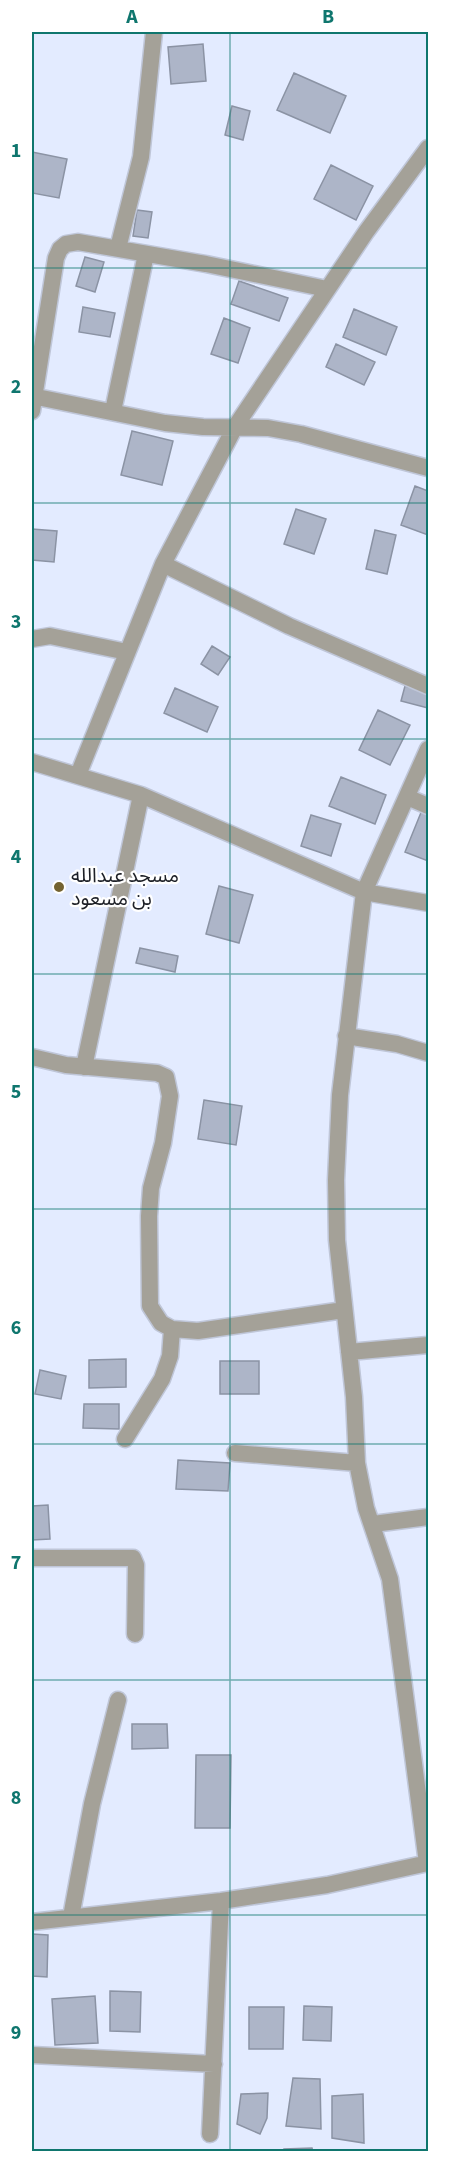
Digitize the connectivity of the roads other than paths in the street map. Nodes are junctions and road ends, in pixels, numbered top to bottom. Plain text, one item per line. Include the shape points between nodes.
1 (154, 32) edge
2 (429, 148) edge
3 (118, 248) junction
4 (146, 254) junction
5 (327, 289) junction
6 (32, 401) edge
7 (113, 411) junction
8 (235, 428) junction
9 (429, 468) edge
10 (163, 564) junction
11 (32, 639) edge
12 (127, 652) junction
13 (429, 687) edge
14 (429, 749) edge
15 (32, 762) edge
16 (78, 775) junction
17 (141, 795) junction
18 (407, 797) junction
19 (429, 806) edge
20 (364, 892) junction
21 (429, 903) edge
22 (346, 1036) junction
23 (429, 1053) edge
24 (32, 1057) edge
25 (84, 1067) junction
26 (344, 1310) junction
27 (172, 1329) junction
28 (429, 1345) edge
29 (349, 1352) junction
30 (125, 1439) dead end
31 (236, 1453) dead end
32 (357, 1463) junction
33 (429, 1517) edge
34 (372, 1524) junction
35 (32, 1558) edge
36 (135, 1634) dead end
37 (118, 1700) dead end
38 (428, 1863) edge
39 (221, 1901) junction
40 (71, 1917) junction
41 (32, 1922) edge
42 (32, 2055) edge
43 (214, 2064) junction
44 (210, 2134) dead end

1 - 3 street via 141,157
2 - 5 street
3 - 4 street
3 - 6 street via 78,242 60,249
4 - 5 street
4 - 7 street
5 - 8 street
6 - 7 street
7 - 8 street via 165,423
8 - 9 street via 301,434
8 - 10 street
10 - 12 street
10 - 13 street via 289,626
11 - 12 street via 51,636
12 - 16 street
14 - 18 street
15 - 16 street
16 - 17 street
17 - 20 street
17 - 25 street
18 - 19 street
18 - 20 street
20 - 21 street
20 - 22 street
22 - 23 street
22 - 26 street via 336,1180
24 - 25 street
25 - 27 street via 166,1077 170,1096 151,1188 149,1296 150,1306 161,1323
26 - 27 street via 198,1331
26 - 29 street
27 - 30 street via 170,1356 162,1379
28 - 29 street
29 - 32 street
31 - 32 street
32 - 34 street
33 - 34 street
34 - 38 street via 390,1579
35 - 36 street via 133,1558
37 - 40 street via 92,1804
38 - 39 street via 327,1885
39 - 40 street
39 - 43 street
40 - 41 street
42 - 43 street
43 - 44 street

